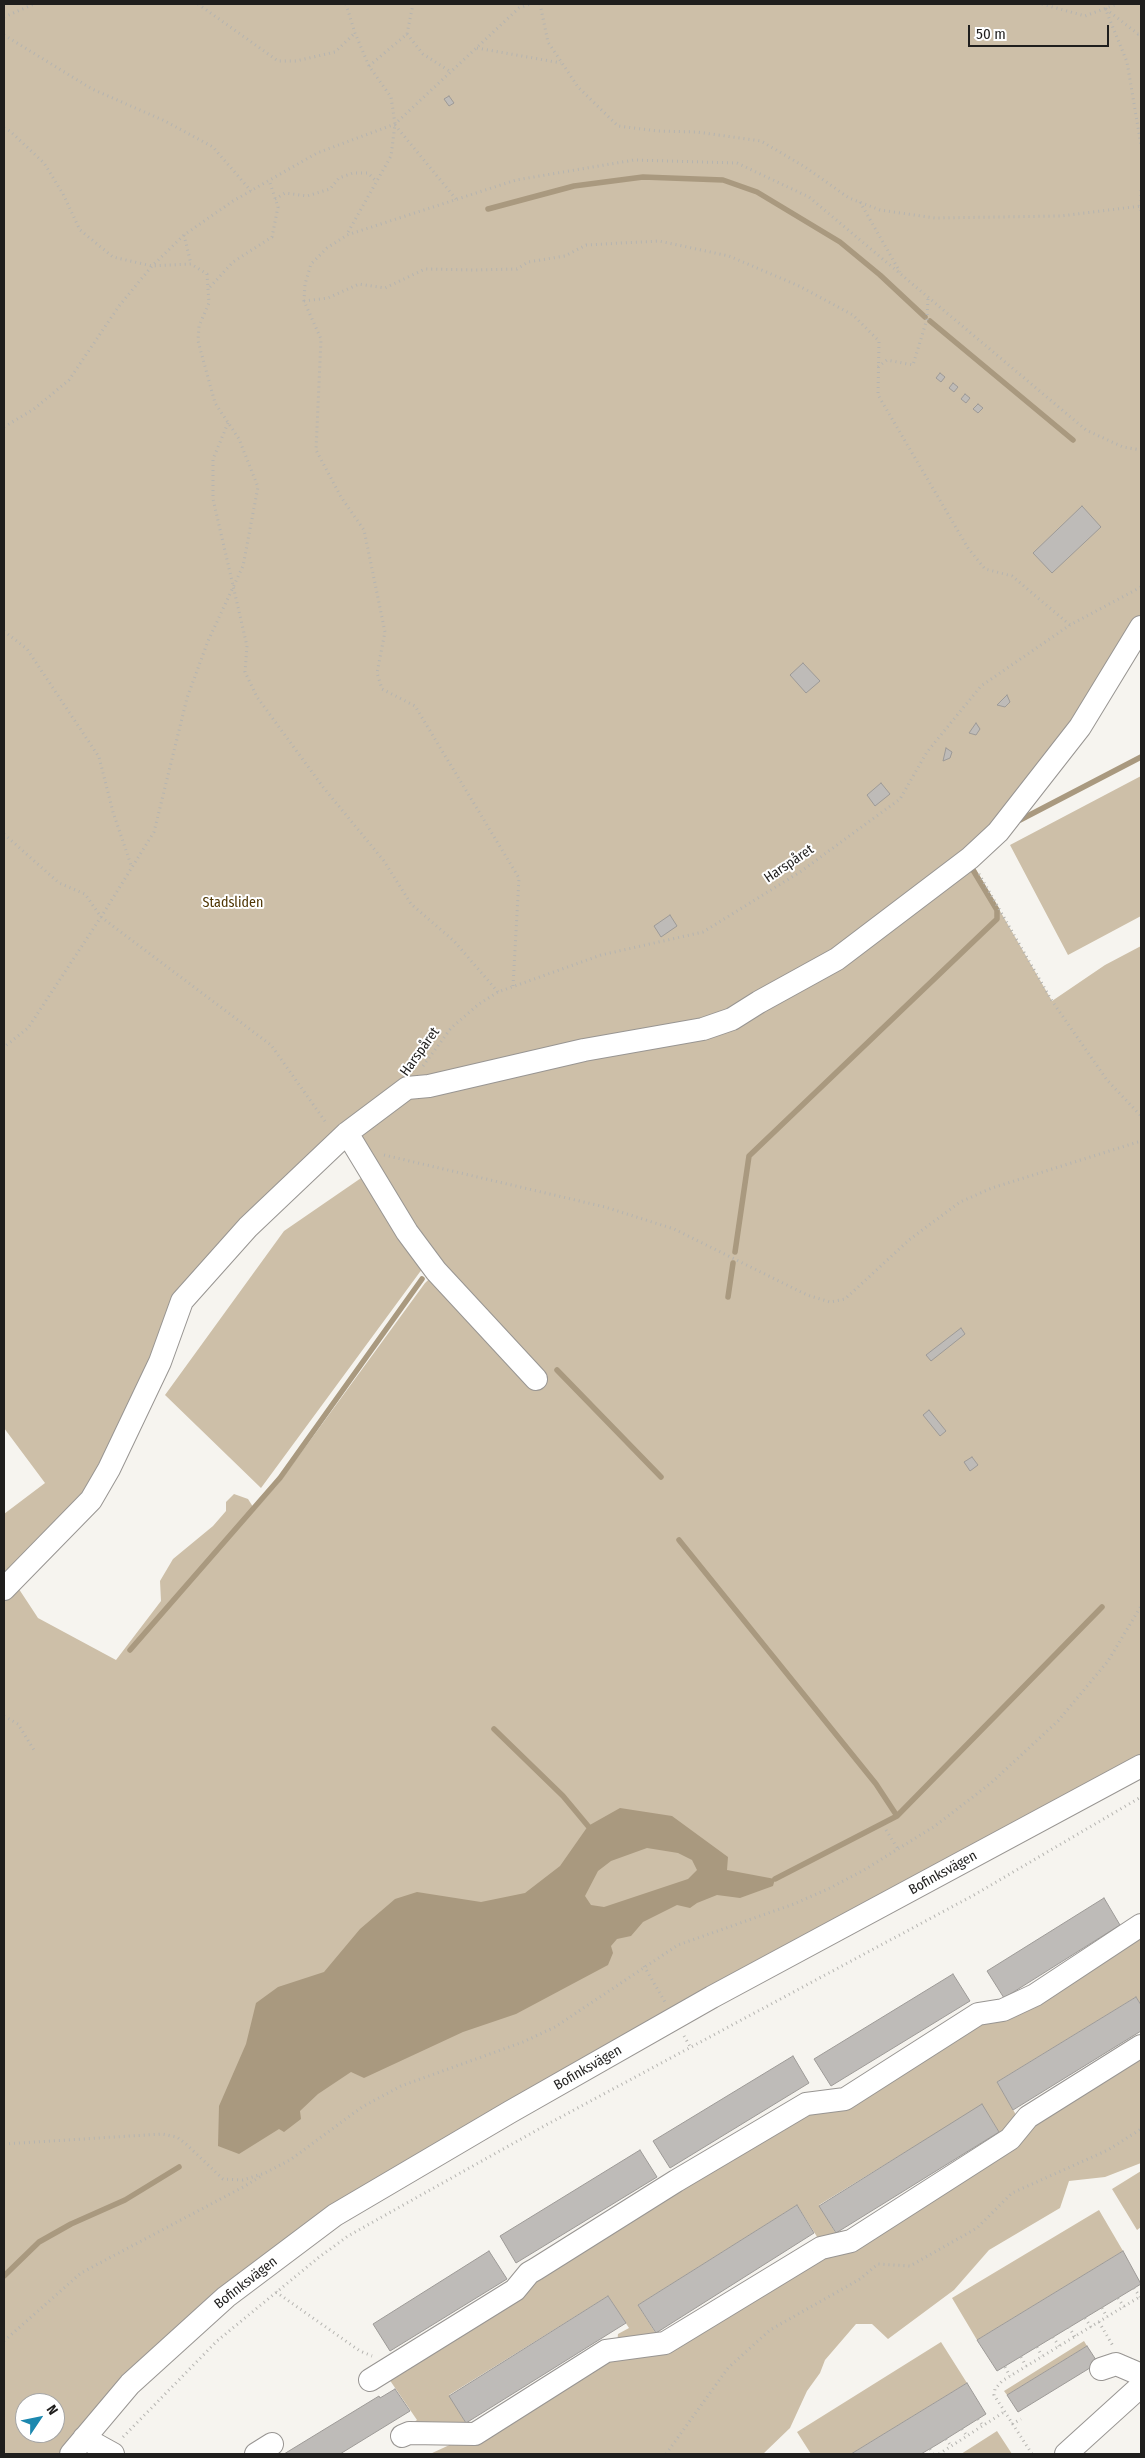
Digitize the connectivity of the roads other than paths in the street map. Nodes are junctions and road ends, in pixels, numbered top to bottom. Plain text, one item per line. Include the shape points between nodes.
1 (1141, 627) edge
2 (343, 1137) junction
3 (536, 1379) dead end
4 (4, 1589) edge
5 (1141, 1766) edge
6 (1141, 1925) edge
7 (1141, 2046) edge
8 (1109, 2366) road end
9 (1141, 2379) edge
10 (370, 2380) dead end
11 (1141, 2386) edge
12 (402, 2436) dead end
13 (78, 2446) edge
14 (111, 2453) edge
15 (1066, 2454) edge

1 - 2 street via 1080,727 998,832 970,858 837,959 732,1019 703,1029 584,1050 429,1086 407,1088
2 - 3 street via 436,1271
2 - 4 street via 248,1227 182,1301 160,1362 92,1500
5 - 13 street, Bofinksvägen via 712,1997 335,2215 226,2297 130,2384
6 - 10 street via 1035,1994 1003,2010 978,2014 845,2098 806,2104 536,2268 515,2290
7 - 12 street via 1028,2118 1010,2139 851,2242 821,2248 665,2343 606,2351 475,2434 409,2433
8 - 9 street via 1137,2373
11 - 15 street
13 - 14 street, Bofinksvägen

